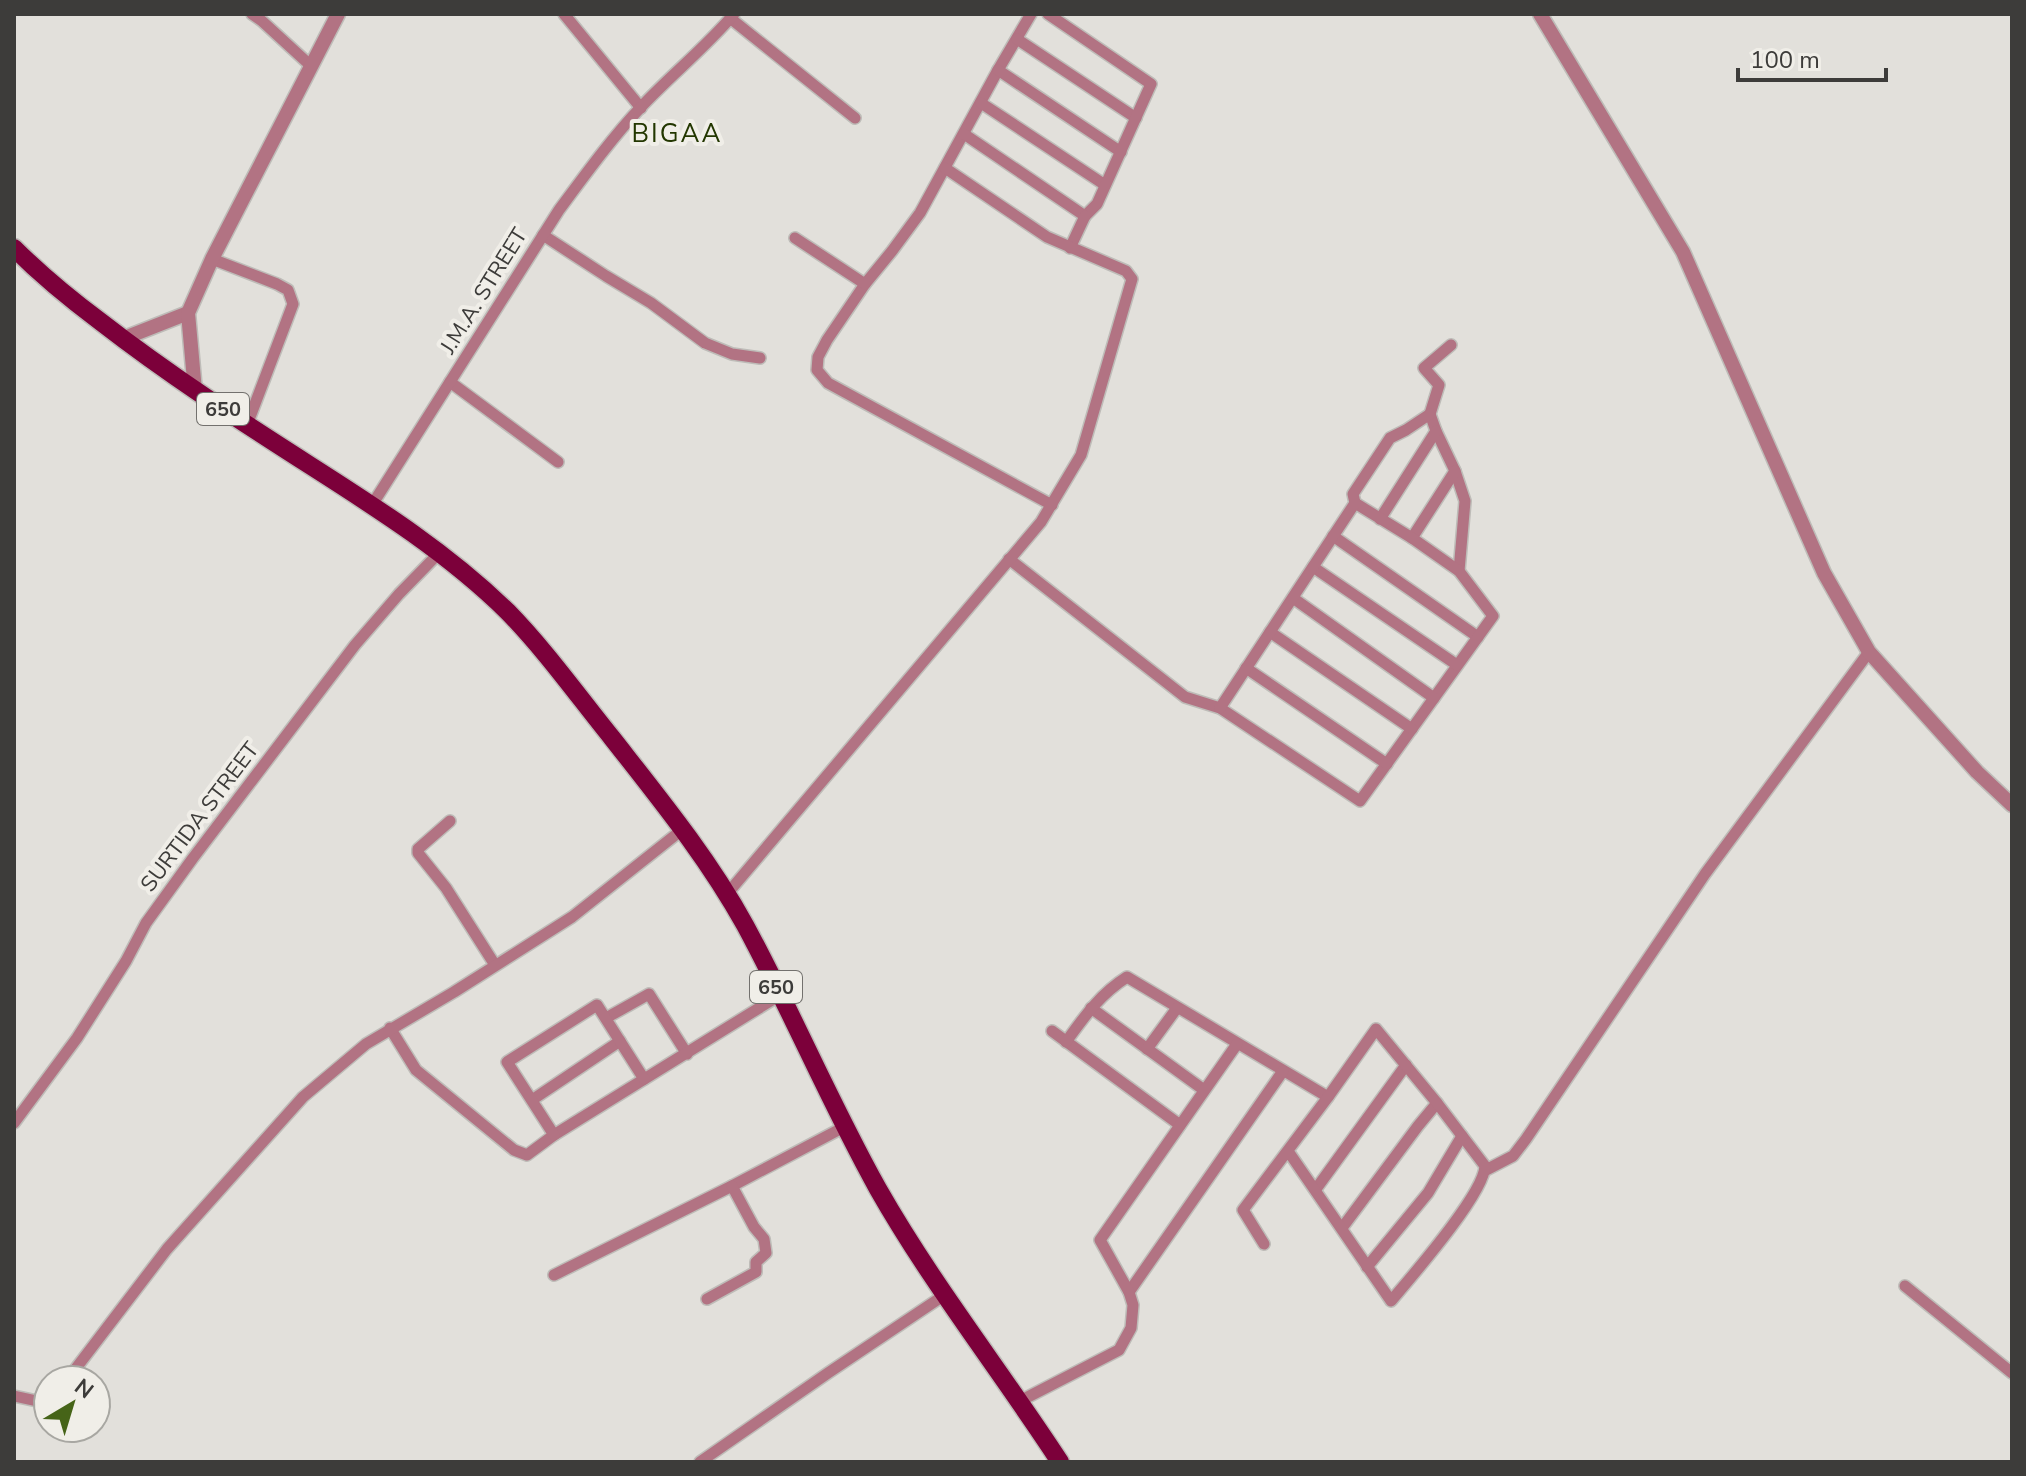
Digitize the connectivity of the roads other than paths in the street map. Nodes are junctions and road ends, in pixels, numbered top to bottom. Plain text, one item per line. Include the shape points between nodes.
1 (252, 14) edge
2 (338, 14) edge
3 (564, 14) edge
4 (1031, 14) edge
5 (1048, 14) edge
6 (1540, 14) edge
7 (732, 16) edge
8 (1017, 39) junction
9 (311, 66) junction
10 (998, 70) junction
11 (981, 103) junction
12 (641, 108) junction
13 (855, 118) dead end
14 (1136, 118) junction
15 (964, 134) junction
16 (1121, 152) junction
17 (945, 168) junction
18 (1105, 185) junction
19 (1085, 216) junction
20 (543, 235) junction
21 (795, 238) dead end
22 (14, 248) edge
23 (1070, 248) junction
24 (212, 259) junction
25 (865, 284) junction
26 (188, 313) junction
27 (122, 339) junction
28 (1451, 345) dead end
29 (760, 358) dead end
30 (450, 382) junction
31 (195, 391) junction
32 (1430, 414) junction
33 (247, 425) junction
34 (1436, 431) junction
35 (558, 462) dead end
36 (1455, 471) junction
37 (1355, 503) junction
38 (372, 505) junction
39 (1052, 505) junction
40 (1380, 519) junction
41 (1333, 536) junction
42 (1412, 538) junction
43 (440, 552) junction
44 (1009, 559) junction
45 (1313, 567) junction
46 (1459, 571) junction
47 (1293, 598) junction
48 (1270, 632) junction
49 (1478, 637) junction
50 (1869, 652) junction
51 (1457, 665) junction
52 (1246, 668) junction
53 (1434, 698) junction
54 (1220, 708) junction
55 (1412, 729) junction
56 (1387, 764) junction
57 (2012, 805) edge
58 (450, 821) dead end
59 (683, 829) junction
60 (727, 894) junction
61 (495, 965) junction
62 (780, 995) junction
63 (1091, 1008) junction
64 (1177, 1008) junction
65 (606, 1018) junction
66 (390, 1028) junction
67 (1052, 1031) dead end
68 (620, 1041) junction
69 (1066, 1042) junction
70 (1237, 1044) junction
71 (1147, 1049) junction
72 (687, 1054) junction
73 (1406, 1065) junction
74 (1283, 1071) junction
75 (644, 1079) junction
76 (1204, 1090) junction
77 (1328, 1097) junction
78 (532, 1100) junction
79 (1437, 1103) junction
80 (16, 1116) edge
81 (1180, 1125) junction
82 (846, 1126) junction
83 (554, 1135) junction
84 (1462, 1136) junction
85 (1288, 1151) junction
86 (1486, 1170) junction
87 (732, 1186) junction
88 (1316, 1189) junction
89 (1342, 1228) junction
90 (1264, 1244) dead end
91 (1367, 1267) junction
92 (554, 1275) dead end
93 (1905, 1286) dead end
94 (1129, 1292) junction
95 (946, 1294) junction
96 (707, 1299) dead end
97 (79, 1364) edge
98 (2012, 1373) edge
99 (1020, 1401) junction
100 (700, 1462) edge
101 (1060, 1462) edge

1 - 9 street
2 - 9 street
3 - 12 street
4 - 8 street
5 - 14 street via 1151,84
6 - 50 street via 1683,252 1824,573
7 - 12 street, J.M.A. STREET
7 - 13 street
8 - 10 street
8 - 14 street
9 - 24 street
10 - 11 street
10 - 16 street
11 - 15 street
11 - 18 street
12 - 20 street, J.M.A. STREET
14 - 16 street
15 - 17 street
15 - 19 street
16 - 18 street
17 - 23 street
17 - 25 street via 920,213
18 - 19 street
19 - 23 street
20 - 29 street via 705,343
20 - 30 street, J.M.A. STREET
21 - 25 street
22 - 27 main road, 650
23 - 39 street via 1126,271 1132,279 1081,455
24 - 26 street
24 - 33 street via 288,290 293,304
25 - 39 street via 818,357 817,370 828,383
26 - 27 street
26 - 31 street
27 - 31 main road, 650
28 - 32 street via 1424,368 1439,385
30 - 35 street
30 - 38 street, J.M.A. STREET
31 - 33 main road, 650
32 - 34 street
32 - 37 street via 1390,438 1353,494
33 - 38 main road, 650
34 - 36 street
34 - 40 street
36 - 42 street
36 - 46 street via 1465,501
37 - 40 street
37 - 41 street
38 - 43 main road, 650
39 - 44 street
40 - 42 street
41 - 45 street
41 - 49 street
42 - 46 street
43 - 59 main road, 650 via 522,627
43 - 80 street, SURTIDA STREET via 355,645 193,858 146,923 77,1038
44 - 54 street via 1185,697
44 - 60 street
45 - 47 street
45 - 51 street
46 - 49 street via 1493,616
47 - 48 street
47 - 53 street
48 - 52 street
48 - 55 street
49 - 51 street
50 - 57 street
50 - 86 street via 1705,874 1526,1139 1513,1156
51 - 53 street
52 - 54 street
52 - 56 street
53 - 55 street
54 - 56 street via 1360,801
55 - 56 street
58 - 61 street via 418,853
59 - 60 main road, 650
59 - 61 street via 572,917
60 - 62 main road, 650
61 - 66 street
62 - 72 street
62 - 82 main road, 650
63 - 64 street via 1127,977
63 - 69 street
63 - 71 street
64 - 70 street
64 - 71 street
65 - 68 street
65 - 72 street via 649,994
65 - 78 street via 597,1005 507,1062
66 - 83 street via 416,1070 514,1150 527,1155
66 - 97 street via 293,1108 167,1249
67 - 69 street
68 - 75 street
68 - 78 street
69 - 81 street
70 - 74 street
70 - 76 street
71 - 76 street
72 - 75 street
73 - 77 street via 1376,1029
73 - 79 street
73 - 88 street
74 - 77 street
74 - 94 street
75 - 83 street
76 - 81 street
77 - 85 street
78 - 83 street
79 - 84 street
79 - 89 street
81 - 94 street via 1100,1240
82 - 87 street
82 - 95 main road, 650 via 907,1238
84 - 86 street
84 - 91 street via 1428,1193
85 - 88 street
85 - 90 street via 1243,1210
86 - 91 street via 1460,1215 1391,1301
87 - 92 street
87 - 96 street via 764,1239 766,1253 756,1262 756,1272
88 - 89 street
89 - 91 street
93 - 98 street
94 - 99 street via 1131,1328 1119,1350
95 - 99 main road, 650
95 - 100 street
99 - 101 main road, 650

